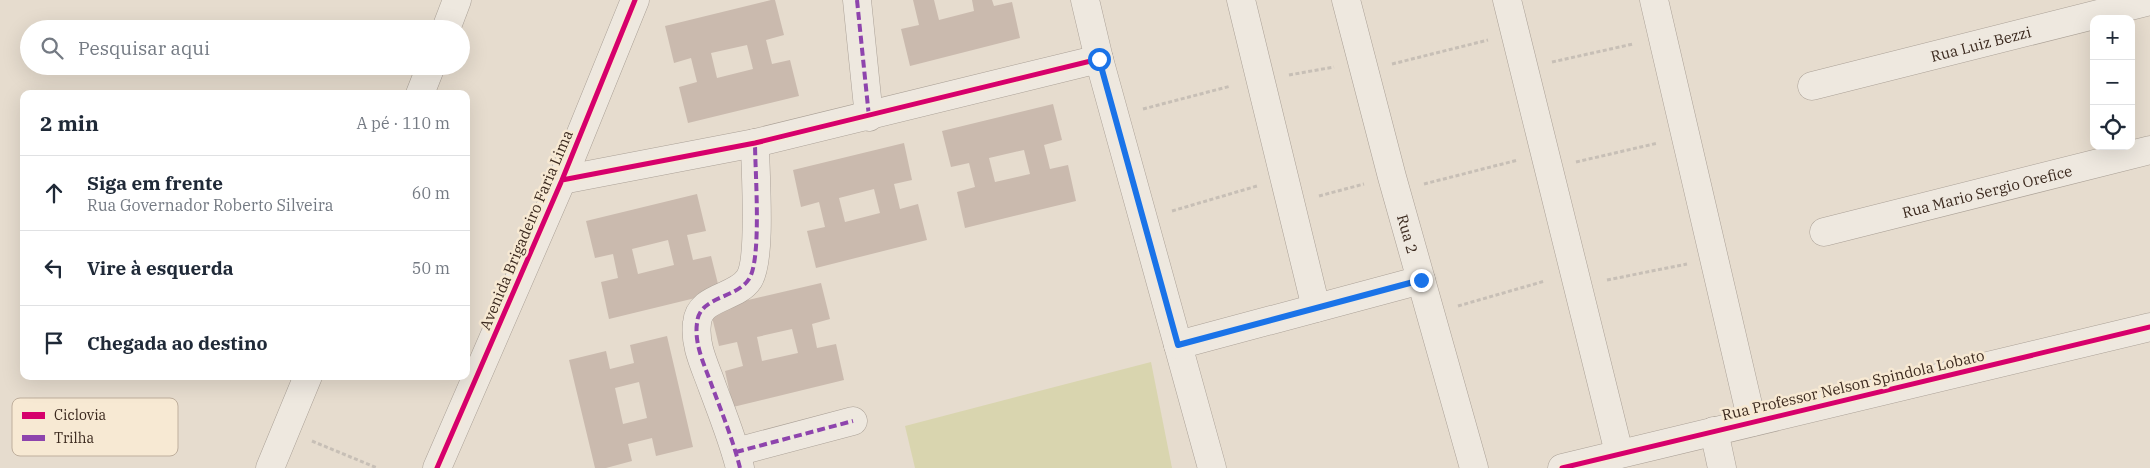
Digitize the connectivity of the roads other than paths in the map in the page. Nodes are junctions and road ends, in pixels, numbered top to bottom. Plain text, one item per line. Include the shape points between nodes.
1 (457, 0) edge
2 (635, 0) edge
3 (856, 0) edge
4 (1085, 0) edge
5 (1240, 0) edge
6 (1346, 0) edge
7 (1507, 0) edge
8 (1654, 0) edge
9 (2150, 2) edge
10 (449, 20) edge
11 (1099, 59) junction
12 (427, 75) edge
13 (1812, 86) dead end
14 (422, 90) edge
15 (869, 117) junction
16 (755, 143) junction
17 (2150, 150) edge
18 (562, 180) junction
19 (1824, 232) dead end
20 (1421, 280) junction
21 (1316, 308) junction
22 (2150, 327) edge
23 (1178, 345) junction
24 (306, 380) edge
25 (852, 421) dead end
26 (1752, 422) junction
27 (1714, 431) junction
28 (1619, 453) junction
29 (738, 460) edge
30 (270, 468) edge
31 (437, 468) edge
32 (1212, 468) edge
33 (1474, 468) edge
34 (1562, 468) edge
35 (1722, 468) edge

1 - 10 street
2 - 18 street, Avenida Brigadeiro Faria Lima
3 - 15 street
4 - 11 street
5 - 21 street
6 - 20 street, Rua 2
7 - 28 street
8 - 26 street
9 - 13 street, Rua Luiz Bezzi
11 - 15 street
11 - 23 street
12 - 14 street
15 - 16 street
16 - 18 street
16 - 29 street via 754,267 740,289 701,310 696,324 698,346
17 - 19 street, Rua Mario Sergio Orefice
18 - 31 street, Avenida Brigadeiro Faria Lima
20 - 21 street
20 - 33 street, Rua 2
21 - 23 street
22 - 26 street, Rua Professor Nelson Spindola Lobato
23 - 32 street
24 - 30 street
25 - 29 street
26 - 27 street, Rua Professor Nelson Spindola Lobato
27 - 28 street, Rua Professor Nelson Spindola Lobato
27 - 35 street
28 - 34 street, Rua Professor Nelson Spindola Lobato

